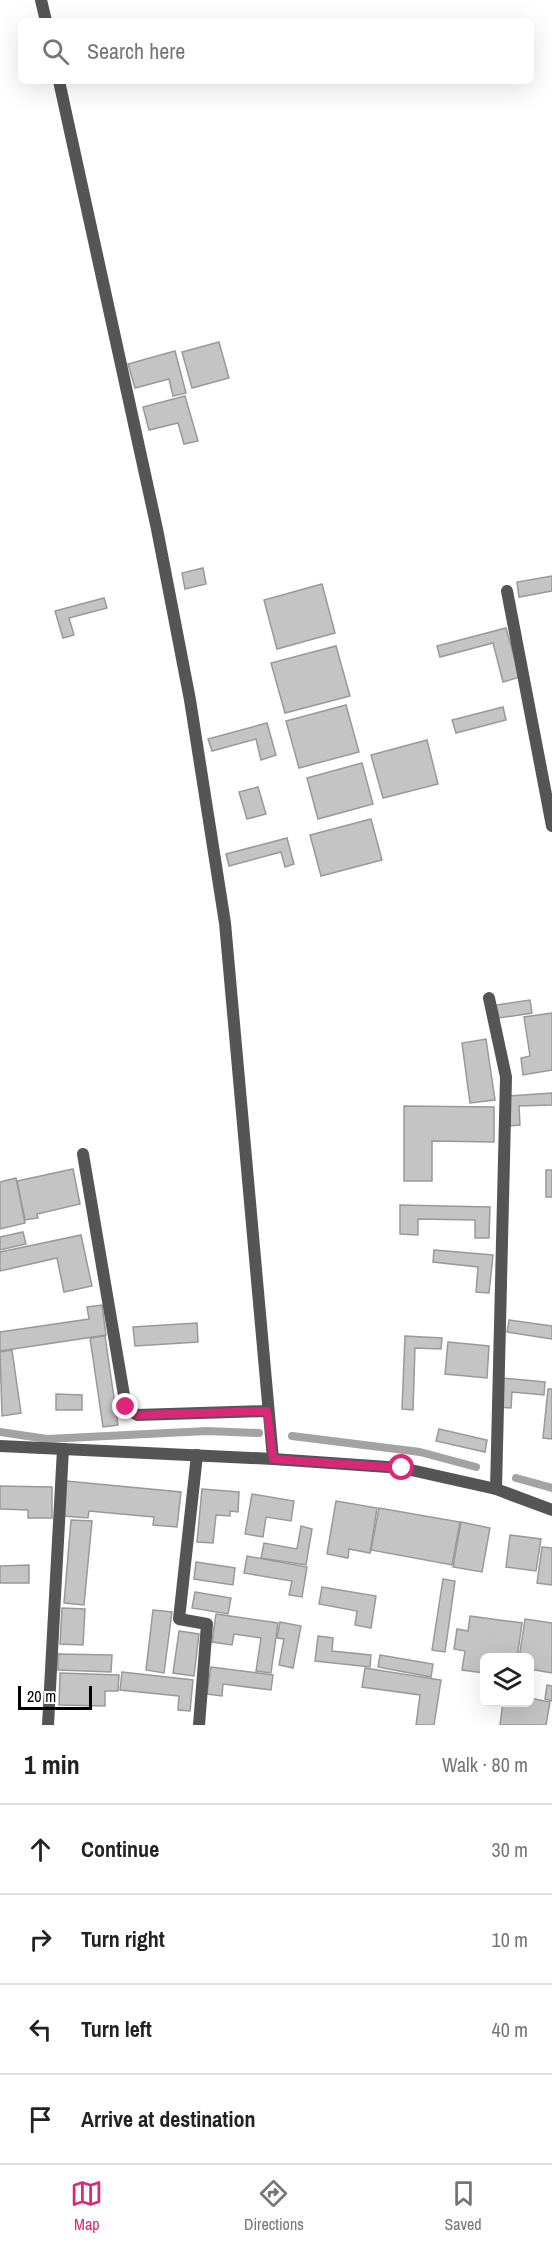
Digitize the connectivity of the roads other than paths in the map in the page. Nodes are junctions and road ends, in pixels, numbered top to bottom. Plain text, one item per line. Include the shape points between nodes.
1 (42, 0) edge
2 (45, 18) edge
3 (60, 84) edge
4 (507, 591) dead end
5 (552, 826) edge
6 (489, 998) dead end
7 (83, 1154) dead end
8 (267, 1411) junction
9 (0, 1446) edge
10 (63, 1449) junction
11 (197, 1455) junction
12 (273, 1459) junction
13 (496, 1490) junction
14 (552, 1510) edge
15 (48, 1725) edge
16 (199, 1725) edge

1 - 2 street
3 - 8 street via 157,529 190,700 225,923
4 - 5 street
6 - 13 street via 506,1077
7 - 8 street via 126,1407 137,1415
8 - 12 street
9 - 10 street
10 - 11 street
10 - 15 street
11 - 12 street
11 - 16 street via 179,1619 207,1624
12 - 13 street via 402,1468
13 - 14 street

